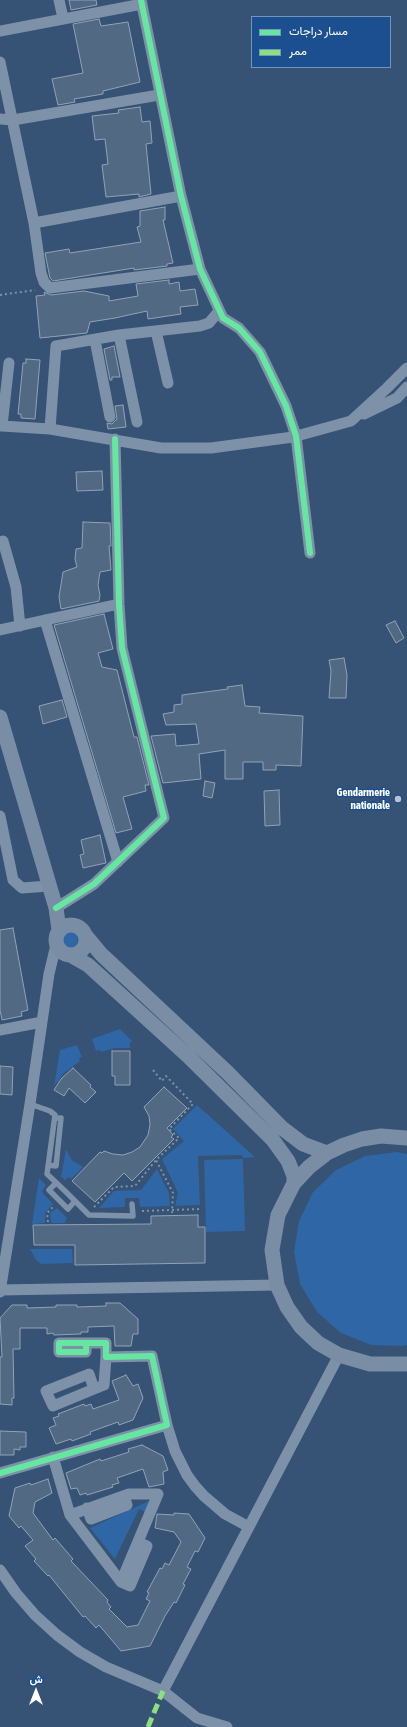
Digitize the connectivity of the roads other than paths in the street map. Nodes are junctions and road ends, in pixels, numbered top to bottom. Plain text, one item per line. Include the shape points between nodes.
1 (59, 0) edge
2 (141, 2) edge
3 (63, 18) junction
4 (0, 31) edge
5 (0, 62) edge
6 (160, 95) junction
7 (0, 119) edge
8 (13, 120) junction
9 (181, 196) junction
10 (34, 223) junction
11 (200, 269) junction
12 (219, 311) junction
13 (156, 331) junction
14 (119, 335) junction
15 (94, 340) junction
16 (9, 363) dead end
17 (407, 368) edge
18 (168, 383) dead end
19 (407, 387) edge
20 (110, 417) dead end
21 (351, 421) junction
22 (137, 422) dead end
23 (1, 426) edge
24 (50, 429) junction
25 (296, 436) junction
26 (115, 439) junction
27 (3, 541) dead end
28 (310, 553) dead end
29 (119, 604) junction
30 (45, 620) junction
31 (20, 626) junction
32 (0, 630) edge
33 (0, 717) edge
34 (0, 816) edge
35 (118, 862) junction
36 (49, 886) junction
37 (56, 908) junction
38 (73, 925) junction
39 (86, 936) junction
40 (58, 938) junction
41 (72, 956) junction
42 (42, 1022) junction
43 (0, 1030) edge
44 (30, 1104) junction
45 (407, 1138) edge
46 (327, 1153) junction
47 (56, 1183) junction
48 (294, 1183) junction
49 (75, 1201) junction
50 (132, 1204) dead end
51 (277, 1285) junction
52 (1, 1291) edge
53 (86, 1343) dead end
54 (339, 1355) junction
55 (106, 1357) junction
56 (405, 1365) edge
57 (94, 1389) dead end
58 (167, 1424) junction
59 (53, 1457) junction
60 (0, 1473) edge
61 (70, 1514) junction
62 (147, 1519) junction
63 (248, 1527) junction
64 (138, 1542) junction
65 (127, 1567) junction
66 (0, 1570) edge
67 (121, 1582) junction
68 (163, 1691) junction
69 (227, 1727) edge

1 - 3 street
2 - 3 street
2 - 6 street
3 - 4 street
5 - 8 street
6 - 8 street
6 - 9 street
7 - 8 street
8 - 10 street
9 - 10 street
9 - 11 street
10 - 11 street via 41,273 44,282 50,288
11 - 12 street
12 - 13 street via 210,324
12 - 25 street via 223,318 239,328 260,352 286,406
13 - 14 street
13 - 18 street
14 - 15 street
14 - 22 street
15 - 20 street
15 - 24 street via 56,346
16 - 23 street
17 - 21 street
19 - 21 street via 396,398
21 - 25 street
23 - 24 street
24 - 26 street
25 - 26 street via 211,448 161,448
25 - 28 street
26 - 29 street
27 - 31 street via 16,587
29 - 30 street
29 - 35 street via 124,660 164,818
30 - 31 street
30 - 35 street
31 - 32 street
33 - 36 main road
34 - 36 street via 13,880 22,888
35 - 37 street via 94,884
36 - 37 main road
37 - 38 main road
37 - 40 main road
38 - 39 main road via 81,928
38 - 40 main road via 68,925
39 - 41 main road via 84,949
39 - 46 main road via 101,954 228,1072 282,1128 303,1144
40 - 41 main road via 62,953
40 - 42 street via 48,974
41 - 48 main road via 88,965 188,1056 273,1140 288,1161
42 - 43 street
42 - 44 street
44 - 47 lane via 55,1115 47,1174
44 - 52 street
45 - 46 main road via 381,1136 362,1139
46 - 48 main road
47 - 49 lane
47 - 49 lane via 49,1190 68,1209
48 - 51 main road via 278,1215 272,1250
49 - 50 lane via 89,1215 133,1216
51 - 52 street
51 - 54 main road via 287,1307 301,1327 318,1343
53 - 55 street via 106,1343
54 - 56 main road via 370,1364
54 - 63 street
55 - 57 street via 104,1385
55 - 58 street via 152,1356
58 - 59 street
58 - 63 street via 174,1451 195,1486 224,1514
59 - 60 street
59 - 61 street
61 - 62 street via 87,1508 91,1518 127,1505 124,1496 129,1494 158,1494
61 - 67 street
62 - 64 street
62 - 65 street via 142,1517 121,1565
63 - 68 street
64 - 65 street
64 - 67 street via 147,1546 130,1586
65 - 67 street
66 - 68 street via 35,1615 68,1644 106,1667
68 - 69 street via 197,1718

